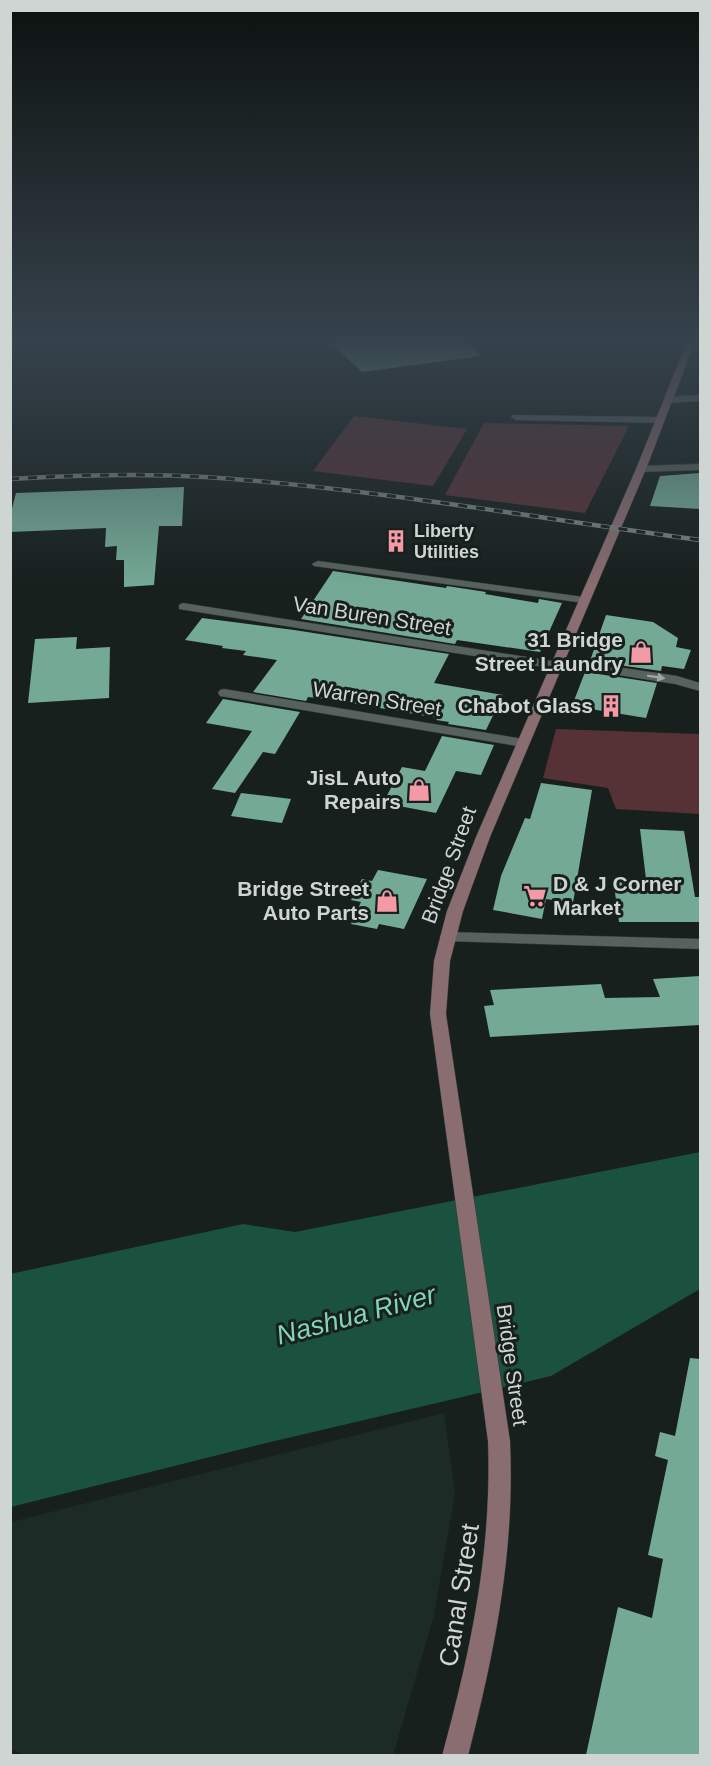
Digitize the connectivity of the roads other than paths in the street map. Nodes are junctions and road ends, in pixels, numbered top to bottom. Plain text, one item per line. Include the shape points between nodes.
1 (659, 421) edge
2 (700, 467) edge
3 (641, 469) junction
4 (318, 564) dead end
5 (584, 600) junction
6 (183, 607) dead end
7 (556, 663) junction
8 (695, 685) edge
9 (224, 693) dead end
10 (523, 743) junction
11 (448, 937) junction
12 (700, 944) edge
13 (499, 1441) joint
14 (455, 1755) edge

1 - 3 street, Bridge Street
2 - 3 street
3 - 5 street, Bridge Street
4 - 5 street
5 - 7 street, Bridge Street
6 - 7 street, Van Buren Street
7 -> 8 street, Van Buren Street
7 - 10 street, Bridge Street
9 - 10 street, Warren Street
10 - 11 street, Bridge Street via 475,858
11 - 12 street
11 - 13 street, Bridge Street via 438,1014
13 - 14 street, Canal Street via 500,1520 494,1583

